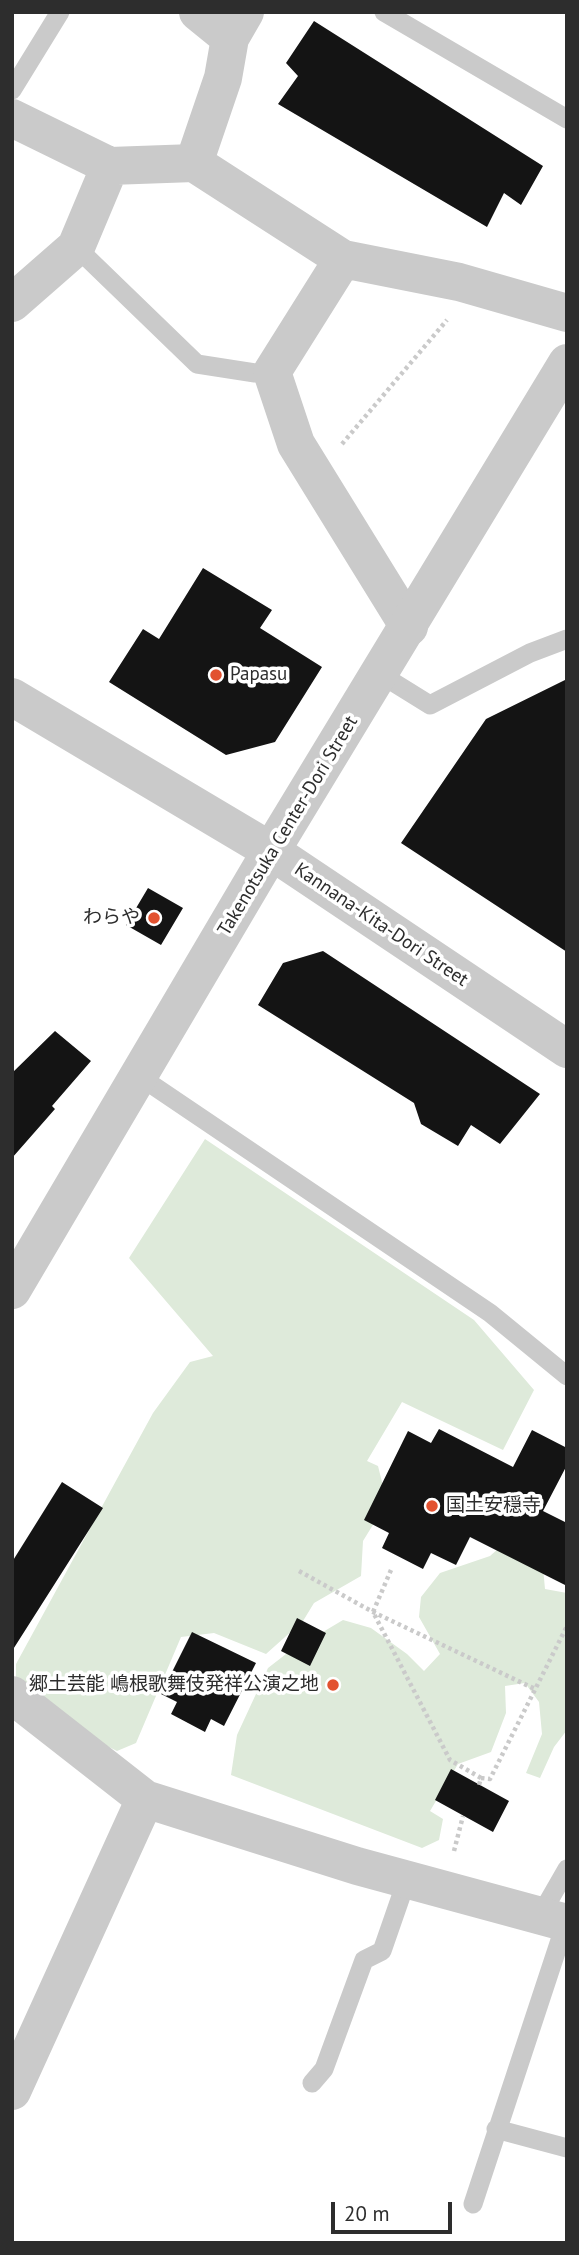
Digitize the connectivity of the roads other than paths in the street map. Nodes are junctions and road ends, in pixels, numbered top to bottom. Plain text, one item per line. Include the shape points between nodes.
1 (61, 12) edge
2 (198, 12) edge
3 (384, 12) edge
4 (238, 25) edge
5 (12, 90) edge
6 (12, 118) edge
7 (567, 119) edge
8 (194, 163) junction
9 (110, 166) junction
10 (76, 247) junction
11 (343, 260) junction
12 (12, 303) edge
13 (567, 313) edge
14 (567, 363) edge
15 (272, 372) junction
16 (409, 627) junction
17 (567, 639) edge
18 (380, 674) junction
19 (12, 697) edge
20 (271, 851) junction
21 (567, 1049) edge
22 (139, 1076) junction
23 (12, 1290) edge
24 (567, 1376) edge
25 (12, 1695) edge
26 (145, 1799) junction
27 (567, 1869) edge
28 (407, 1879) junction
29 (558, 1920) edge
30 (312, 2083) dead end
31 (12, 2091) edge
32 (496, 2129) junction
33 (567, 2148) edge
34 (473, 2204) dead end

1 - 5 lane
2 - 4 street
3 - 7 lane
4 - 8 street
6 - 9 street
8 - 9 street
8 - 11 street
9 - 10 street
10 - 12 street
10 - 15 lane via 197,364
11 - 13 street via 475,287
11 - 15 street
14 - 16 street, Takenotsuka Center-Dori Street
15 - 16 street via 296,444
16 - 18 street, Takenotsuka Center-Dori Street
17 - 18 lane via 430,705
18 - 20 street, Takenotsuka Center-Dori Street
19 - 20 street, Kannana-Kita-Dori Street
20 - 21 street, Kannana-Kita-Dori Street
20 - 22 street, Takenotsuka Center-Dori Street
22 - 23 street, Takenotsuka Center-Dori Street
22 - 24 lane via 490,1313
25 - 26 street
26 - 28 street
26 - 31 street
27 - 29 lane
28 - 29 street
28 - 30 lane via 382,1951 365,1960 324,2069
29 - 32 lane
32 - 33 lane
32 - 34 lane

